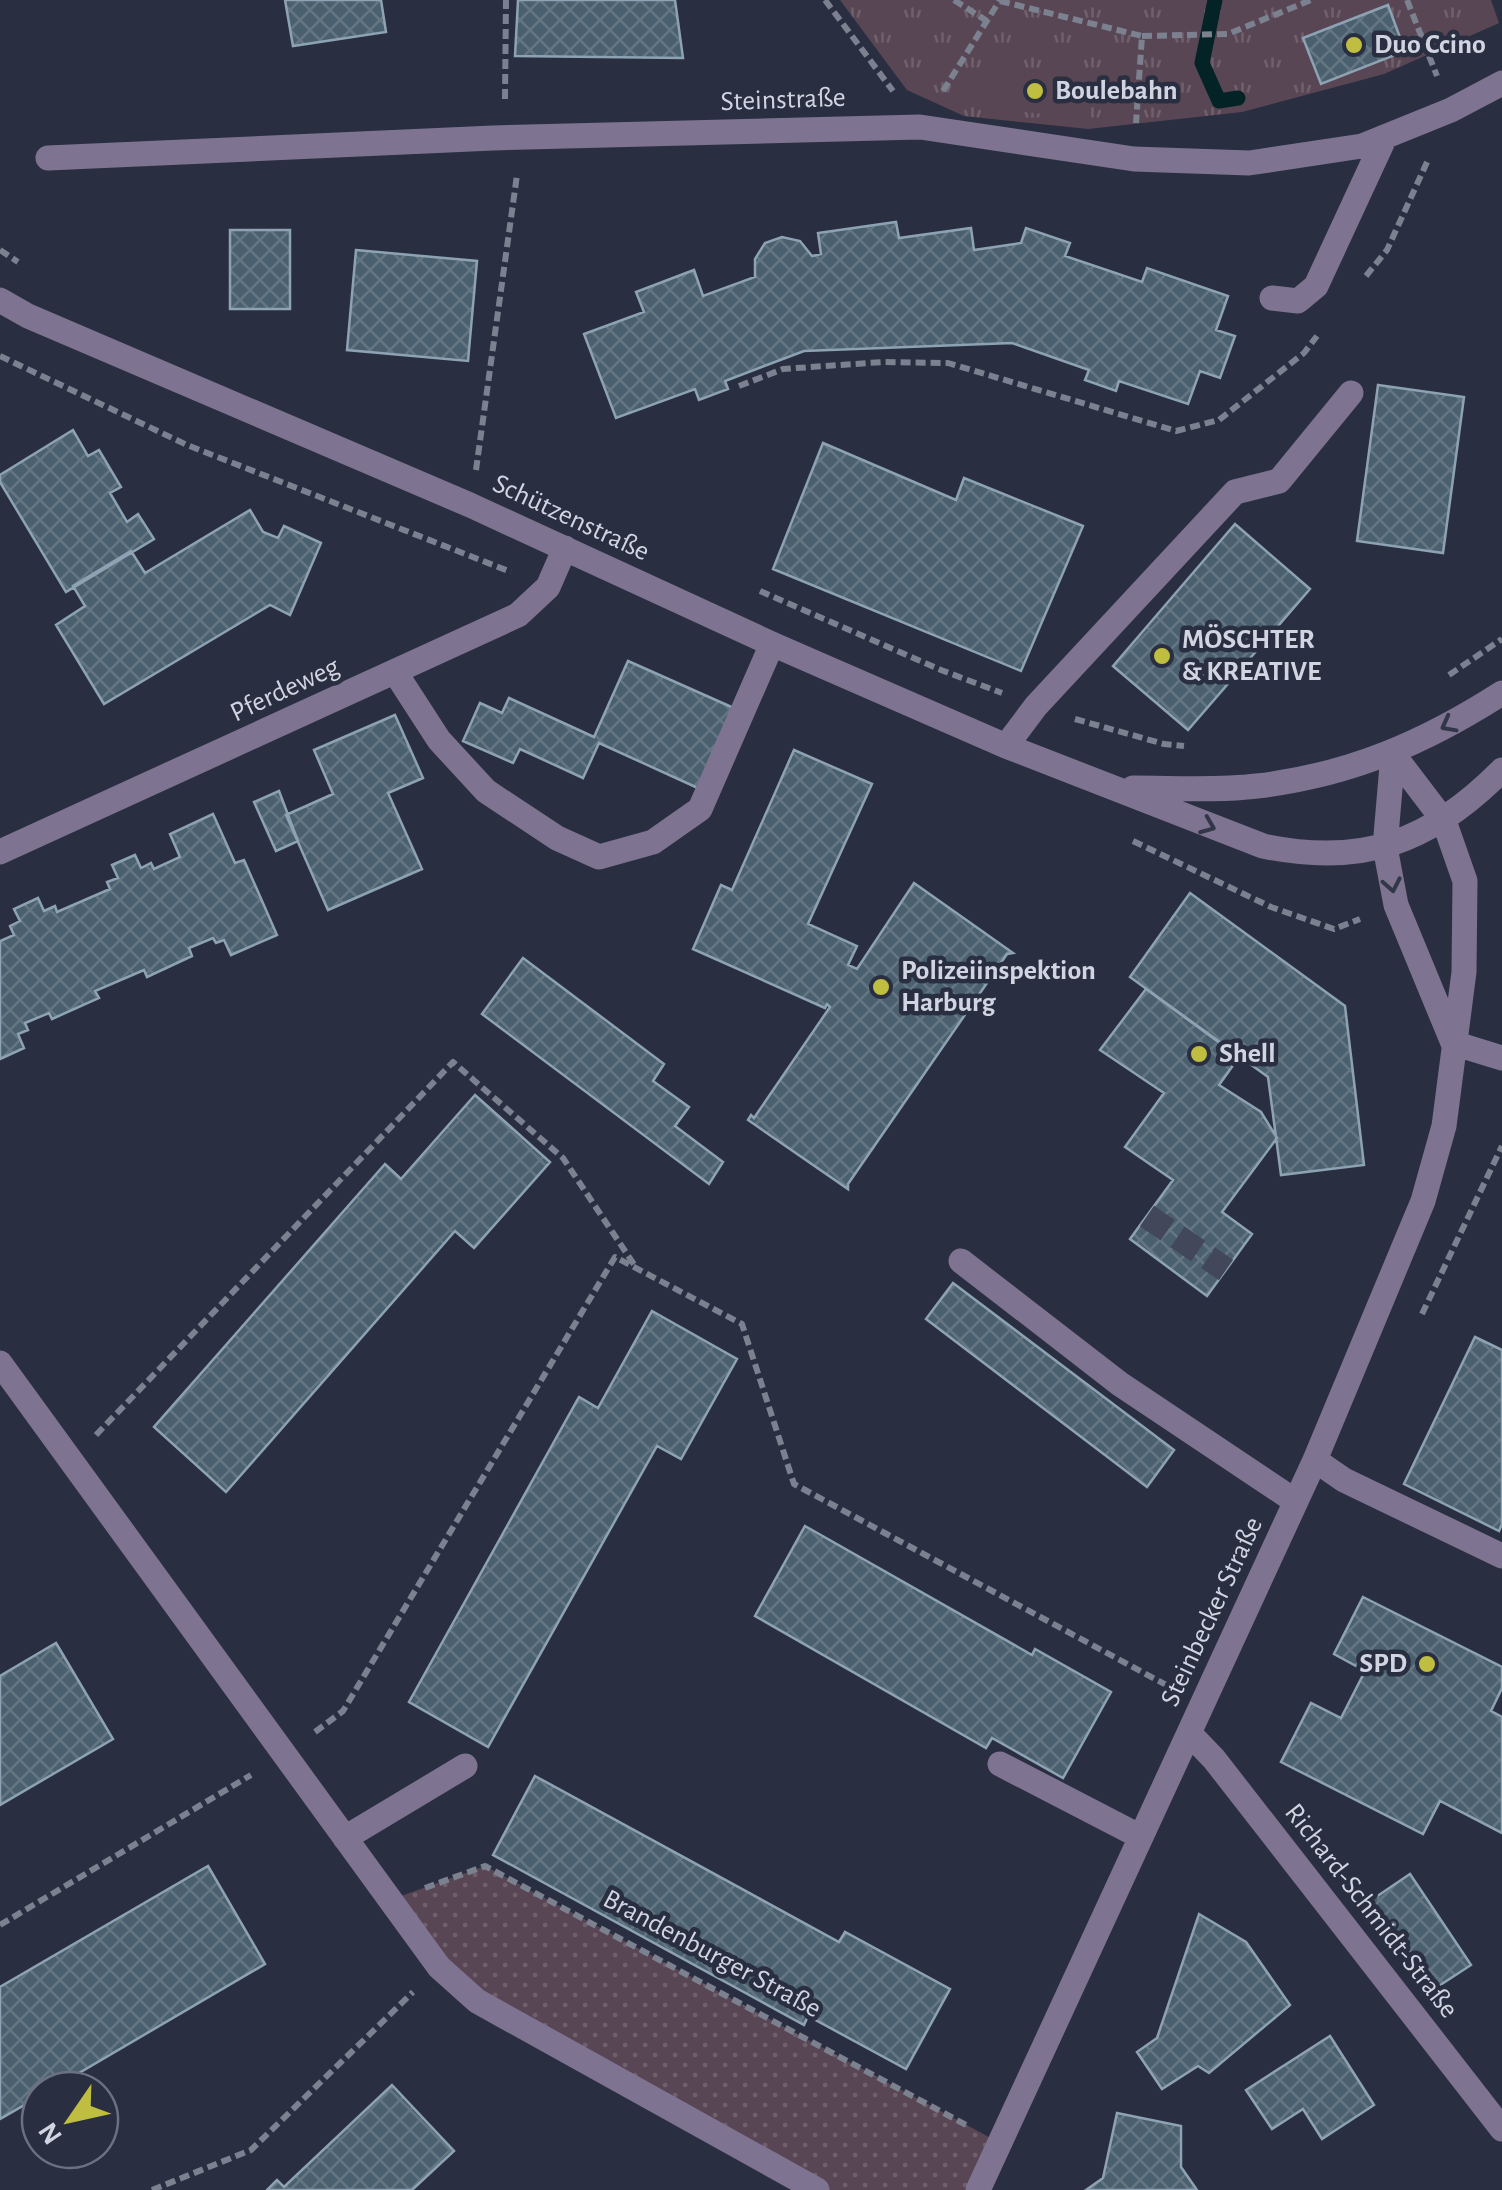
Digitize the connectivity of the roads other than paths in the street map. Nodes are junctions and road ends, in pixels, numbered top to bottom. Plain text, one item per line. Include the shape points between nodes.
1 (1502, 83) edge
2 (1385, 137) junction
3 (48, 158) dead end
4 (1272, 298) dead end
5 (0, 300) edge
6 (1350, 393) dead end
7 (565, 548) junction
8 (772, 644) junction
9 (395, 672) junction
10 (1502, 693) edge
11 (1006, 746) junction
12 (1393, 754) junction
13 (1502, 770) edge
14 (1118, 788) junction
15 (1444, 821) junction
16 (1385, 847) junction
17 (0, 852) edge
18 (1453, 1043) junction
19 (1502, 1058) edge
20 (960, 1261) dead end
21 (0, 1363) edge
22 (1315, 1460) junction
23 (1295, 1501) junction
24 (1502, 1556) edge
25 (1189, 1733) junction
26 (1000, 1764) dead end
27 (465, 1766) dead end
28 (1141, 1837) junction
29 (345, 1838) junction
30 (1502, 2129) edge
31 (818, 2190) edge
32 (978, 2190) edge

1 - 2 street, Steinstraße
2 - 3 street, Steinstraße via 1249,164 1134,159 920,127
2 - 4 street via 1316,286 1298,301
5 - 7 street, Schützenstraße
6 - 11 street via 1279,481 1235,492
7 - 8 street, Schützenstraße
7 - 9 street, Pferdeweg via 548,587 518,615
8 - 9 street via 700,809 653,842 599,857 486,791 439,740
8 - 11 street, Schützenstraße
9 - 17 street, Pferdeweg
10 -> 12 street, Schützenstraße
11 - 14 street, Schützenstraße
12 - 14 street, Schützenstraße via 1254,787
12 - 15 street, Steinbecker Straße
12 - 16 street, Steinbecker Straße
13 - 15 street, Schützenstraße
14 -> 16 street, Schützenstraße via 1262,846 1342,854
15 - 16 street, Schützenstraße
15 - 18 street, Steinbecker Straße via 1464,881 1464,972
16 -> 18 street, Steinbecker Straße via 1396,905
18 - 19 street
18 - 22 street, Steinbecker Straße via 1444,1126 1423,1201
20 - 23 street via 1120,1384
21 - 29 street
22 - 23 street, Steinbecker Straße
22 - 24 street
23 - 25 street, Steinbecker Straße
25 - 28 street, Steinbecker Straße
25 - 30 street, Richard-Schmidt-Straße
26 - 28 street
27 - 29 street
28 - 32 street, Steinbecker Straße
29 - 31 street via 440,1967 477,2001

